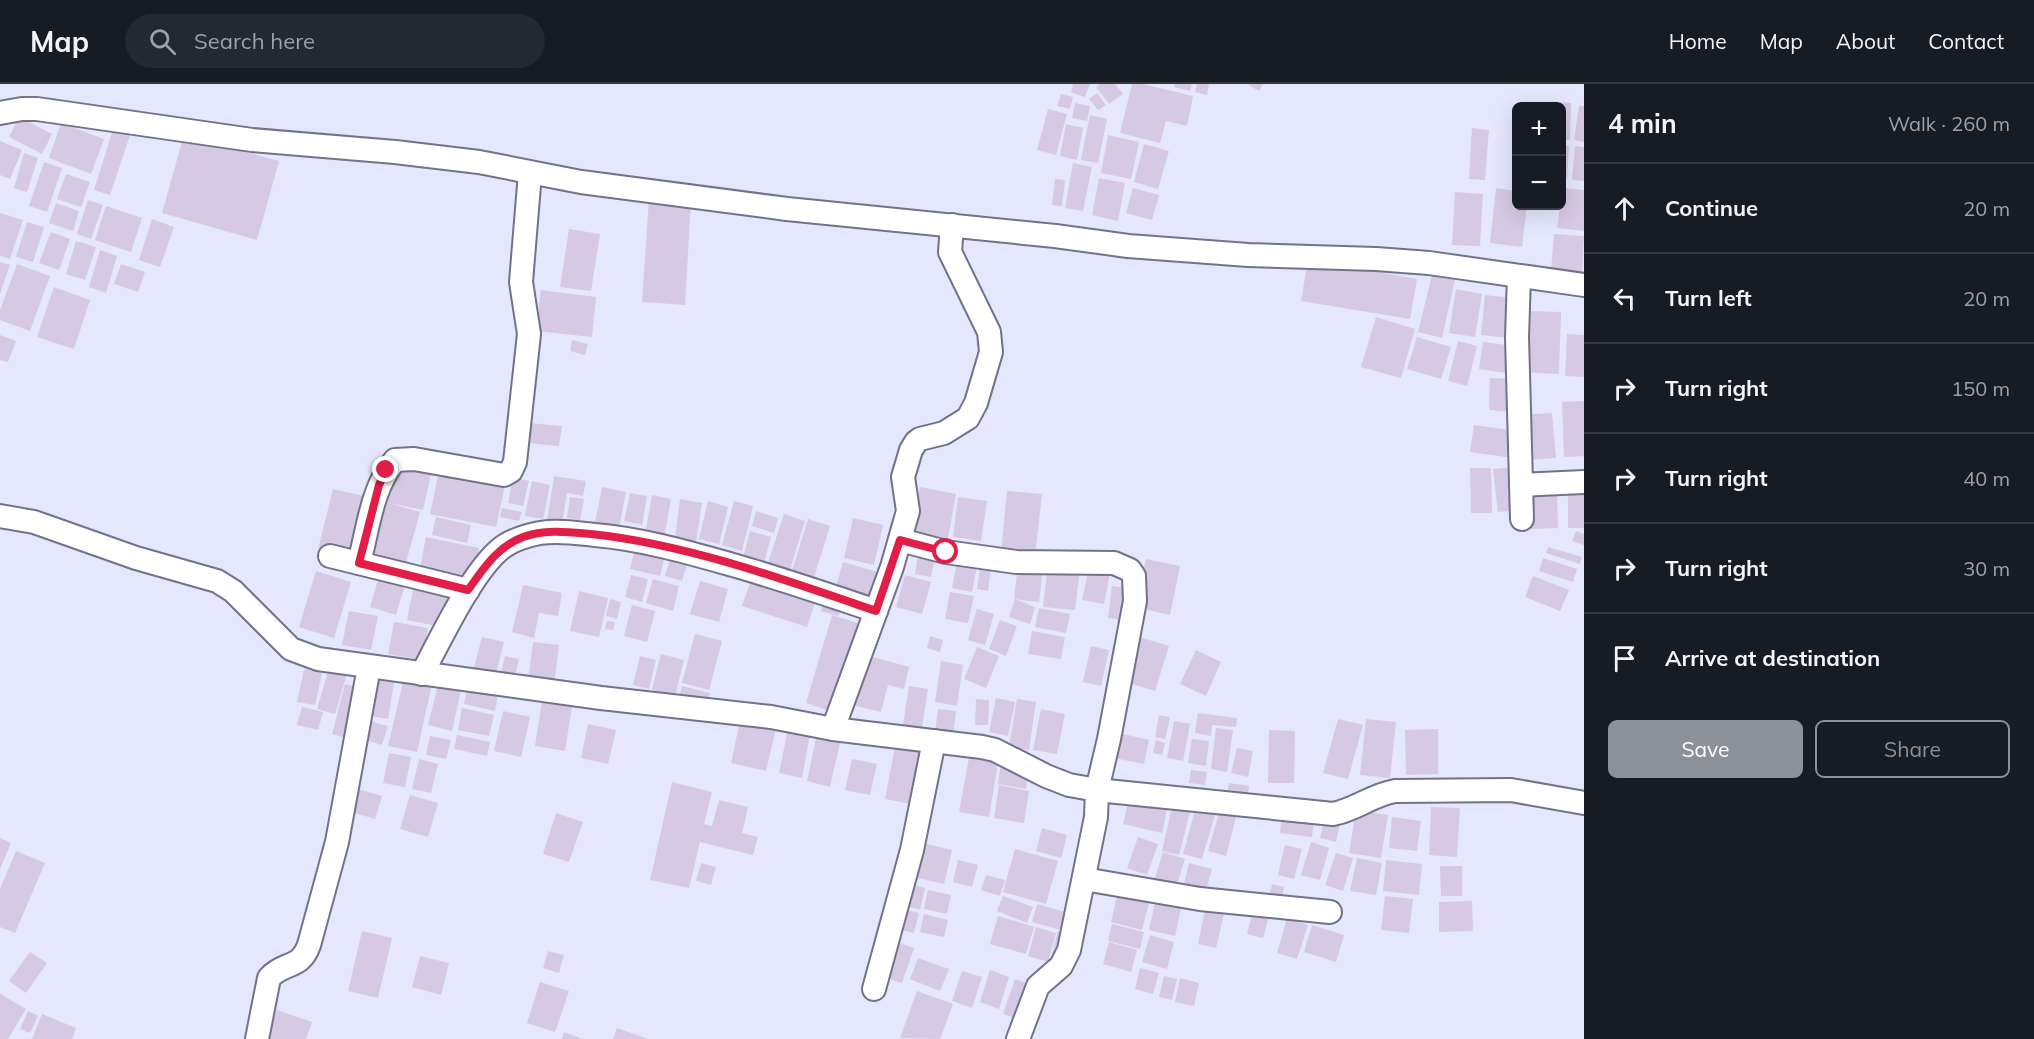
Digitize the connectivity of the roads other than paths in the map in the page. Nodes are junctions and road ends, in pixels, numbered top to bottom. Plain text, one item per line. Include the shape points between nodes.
1 (0, 113) edge
2 (530, 172) junction
3 (952, 225) junction
4 (1519, 276) junction
5 (1584, 285) edge
6 (1584, 482) edge
7 (1521, 485) junction
8 (0, 516) edge
9 (1522, 519) dead end
10 (900, 540) junction
11 (330, 556) dead end
12 (359, 563) junction
13 (468, 590) junction
14 (876, 611) junction
15 (369, 667) junction
16 (422, 674) junction
17 (833, 729) junction
18 (934, 741) junction
19 (1097, 790) junction
20 (1584, 803) edge
21 (1084, 879) junction
22 (1330, 912) dead end
23 (874, 989) dead end
24 (257, 1039) edge
25 (1018, 1039) edge

1 - 2 street via 37,109 252,140 395,152
2 - 3 street via 787,209
2 - 12 street via 521,282 529,334 512,471 504,475 414,459 395,460 379,485
3 - 4 street via 1128,246 1429,263
3 - 10 street via 950,252 989,332 991,352 968,418 944,433 916,441 911,450 903,477 908,511
4 - 5 street
4 - 7 street
6 - 7 street
7 - 9 street
8 - 15 street via 34,522 217,581 233,591 291,649 318,659
10 - 14 street
10 - 19 street via 976,557 1016,562 1103,561 1130,570 1136,585 1135,601
11 - 12 street
12 - 13 street
13 - 14 street via 504,546 541,532 567,532 673,548
13 - 16 street
14 - 17 street
15 - 16 street
15 - 24 street via 337,842 309,945 301,961 275,971 269,978
16 - 17 street via 771,717
17 - 18 street
18 - 19 street via 995,750 1058,781
18 - 23 street via 912,850
19 - 20 street via 1333,814 1395,791 1511,790
19 - 21 street
21 - 22 street via 1200,899
21 - 25 street via 1066,959 1038,986

